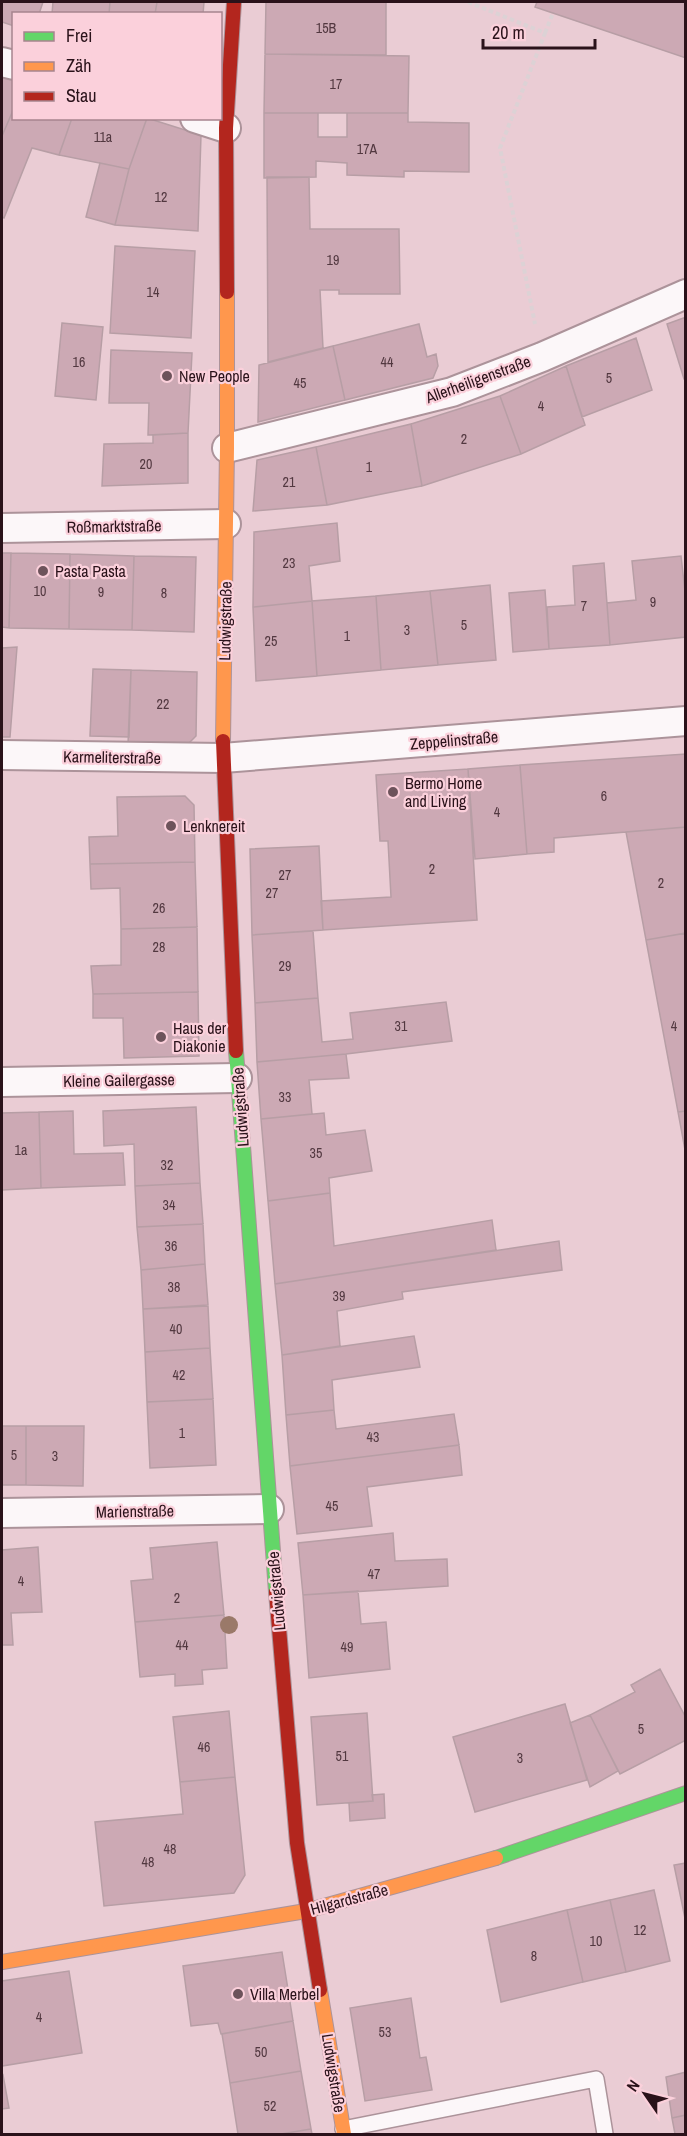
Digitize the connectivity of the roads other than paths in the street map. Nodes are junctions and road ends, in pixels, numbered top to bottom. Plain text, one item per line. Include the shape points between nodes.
1 (234, 2) edge
2 (201, 120) edge
3 (226, 128) junction
4 (686, 294) edge
5 (227, 448) junction
6 (226, 524) junction
7 (2, 528) edge
8 (686, 721) edge
9 (2, 755) edge
10 (223, 758) junction
11 (237, 1078) junction
12 (2, 1082) edge
13 (269, 1509) junction
14 (2, 1513) edge
15 (686, 1792) edge
16 (306, 1911) junction
17 (2, 1962) edge
18 (343, 2132) edge
19 (605, 2134) edge

1 - 3 street, Ludwigstraße
2 - 3 street
3 - 5 street, Ludwigstraße
4 - 5 street, Allerheiligenstraße via 452,392
5 - 6 street, Ludwigstraße
6 - 7 street, Roßmarktstraße
6 - 10 street, Ludwigstraße
8 - 10 street, Zeppelinstraße
9 - 10 street, Karmeliterstraße
10 - 11 street, Ludwigstraße
11 - 12 street, Kleine Gailergasse
11 - 13 street, Ludwigstraße
13 - 14 street, Marienstraße
13 - 16 street, Ludwigstraße
15 - 16 street, Hilgardstraße via 481,1863
16 - 17 street, Hilgardstraße
16 - 18 street, Ludwigstraße
18 - 19 lane via 596,2079

